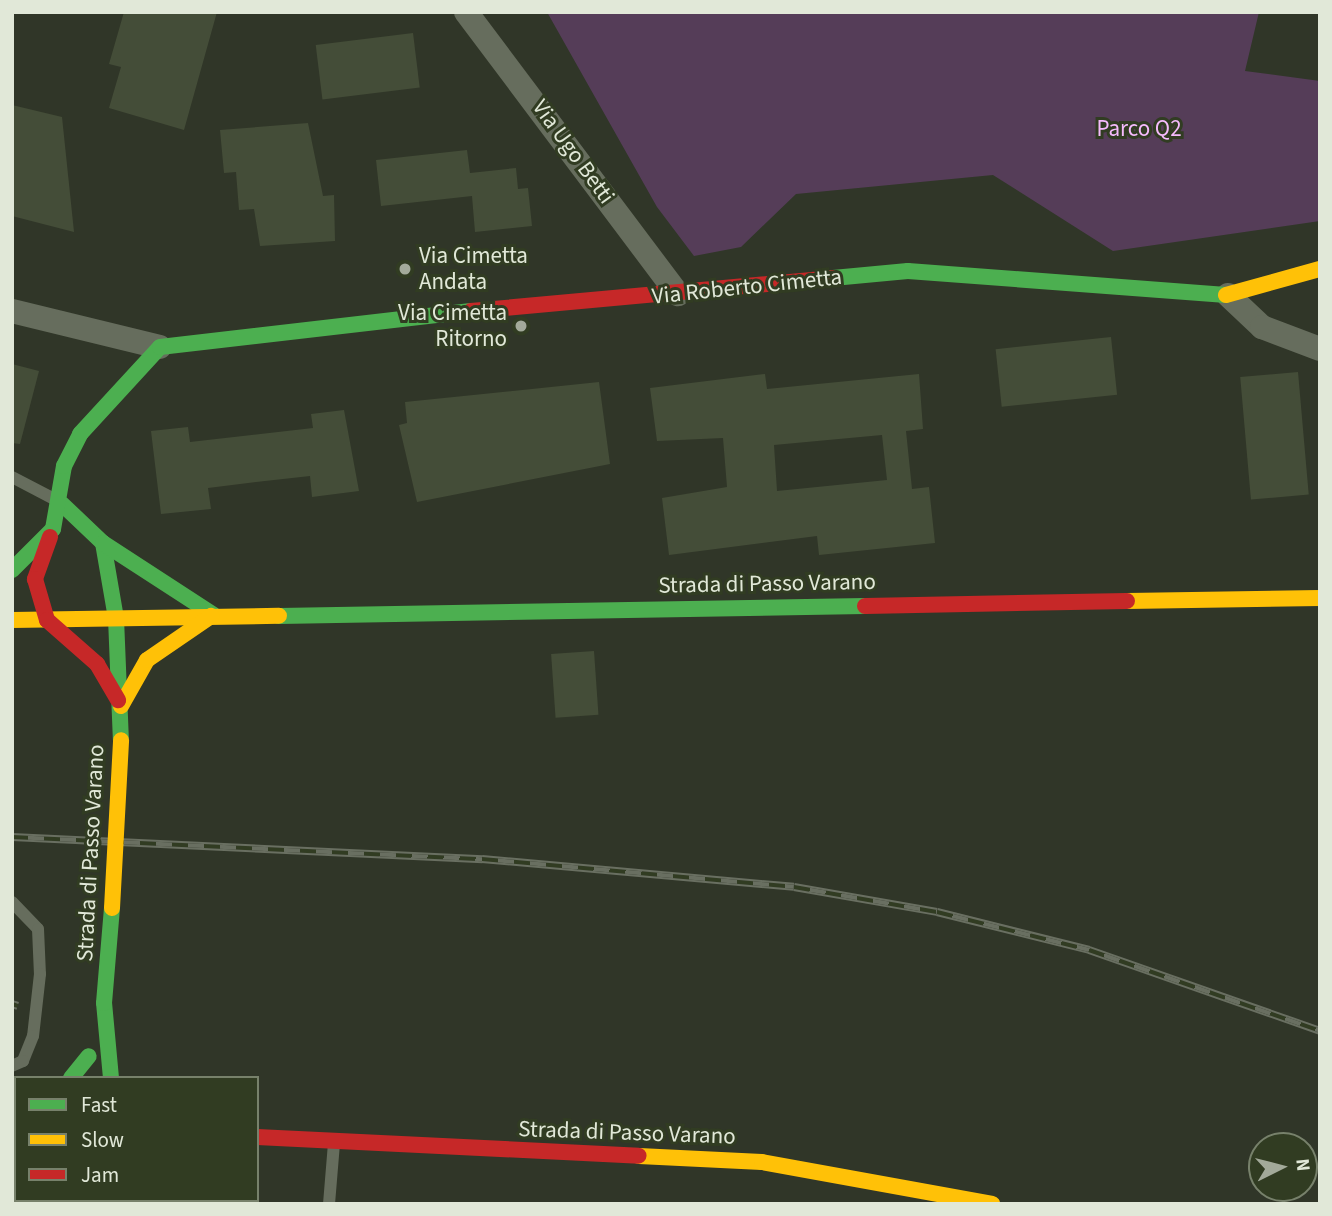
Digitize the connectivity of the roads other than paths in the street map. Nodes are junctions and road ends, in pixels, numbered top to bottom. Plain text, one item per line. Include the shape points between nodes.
1 (466, 12) edge
2 (1320, 269) edge
3 (678, 294) junction
4 (1228, 295) junction
5 (12, 311) edge
6 (160, 347) junction
7 (1320, 349) edge
8 (12, 477) edge
9 (62, 504) junction
10 (53, 529) junction
11 (103, 542) junction
12 (12, 570) edge
13 (1320, 598) edge
14 (214, 615) junction
15 (116, 618) junction
16 (47, 620) junction
17 (12, 621) edge
18 (121, 706) junction
19 (12, 902) edge
20 (104, 1003) junction
21 (106, 1036) junction
22 (89, 1056) junction
23 (12, 1066) edge
24 (73, 1076) edge
25 (89, 1076) edge
26 (111, 1076) edge
27 (130, 1076) edge
28 (259, 1137) edge
29 (334, 1142) junction
30 (329, 1204) edge
31 (992, 1204) edge

1 - 3 street, Via Ugo Betti
2 - 4 street
3 - 4 street, Via Roberto Cimetta via 908,271
3 - 6 street, Via Roberto Cimetta via 280,329
4 - 7 street via 1262,327
5 - 6 street
6 - 9 street via 80,434 64,466
8 - 9 lane
9 - 10 street
9 - 11 street
10 - 12 street
10 - 16 street via 35,579
11 - 14 street
11 - 15 street, Strada di Passo Varano
13 - 14 street, Strada di Passo Varano
14 - 15 street, Strada di Passo Varano
14 - 18 street via 148,660
15 - 16 street, Strada di Passo Varano
15 - 18 street, Strada di Passo Varano
16 - 17 street, Strada di Passo Varano
16 - 18 street, Strada di Passo Varano via 97,664
18 - 20 street, Strada di Passo Varano, bridge
19 - 23 lane via 38,929 40,974 33,1036 23,1061
20 - 21 street, Strada di Passo Varano
20 - 22 street, Strada di Passo Varano
21 - 26 street, Strada di Passo Varano
21 - 27 street, Strada di Passo Varano
22 - 24 street, Strada di Passo Varano
22 - 25 street, Strada di Passo Varano
28 - 29 street, Strada di Passo Varano
29 - 30 lane
29 - 31 street, Strada di Passo Varano via 762,1162

